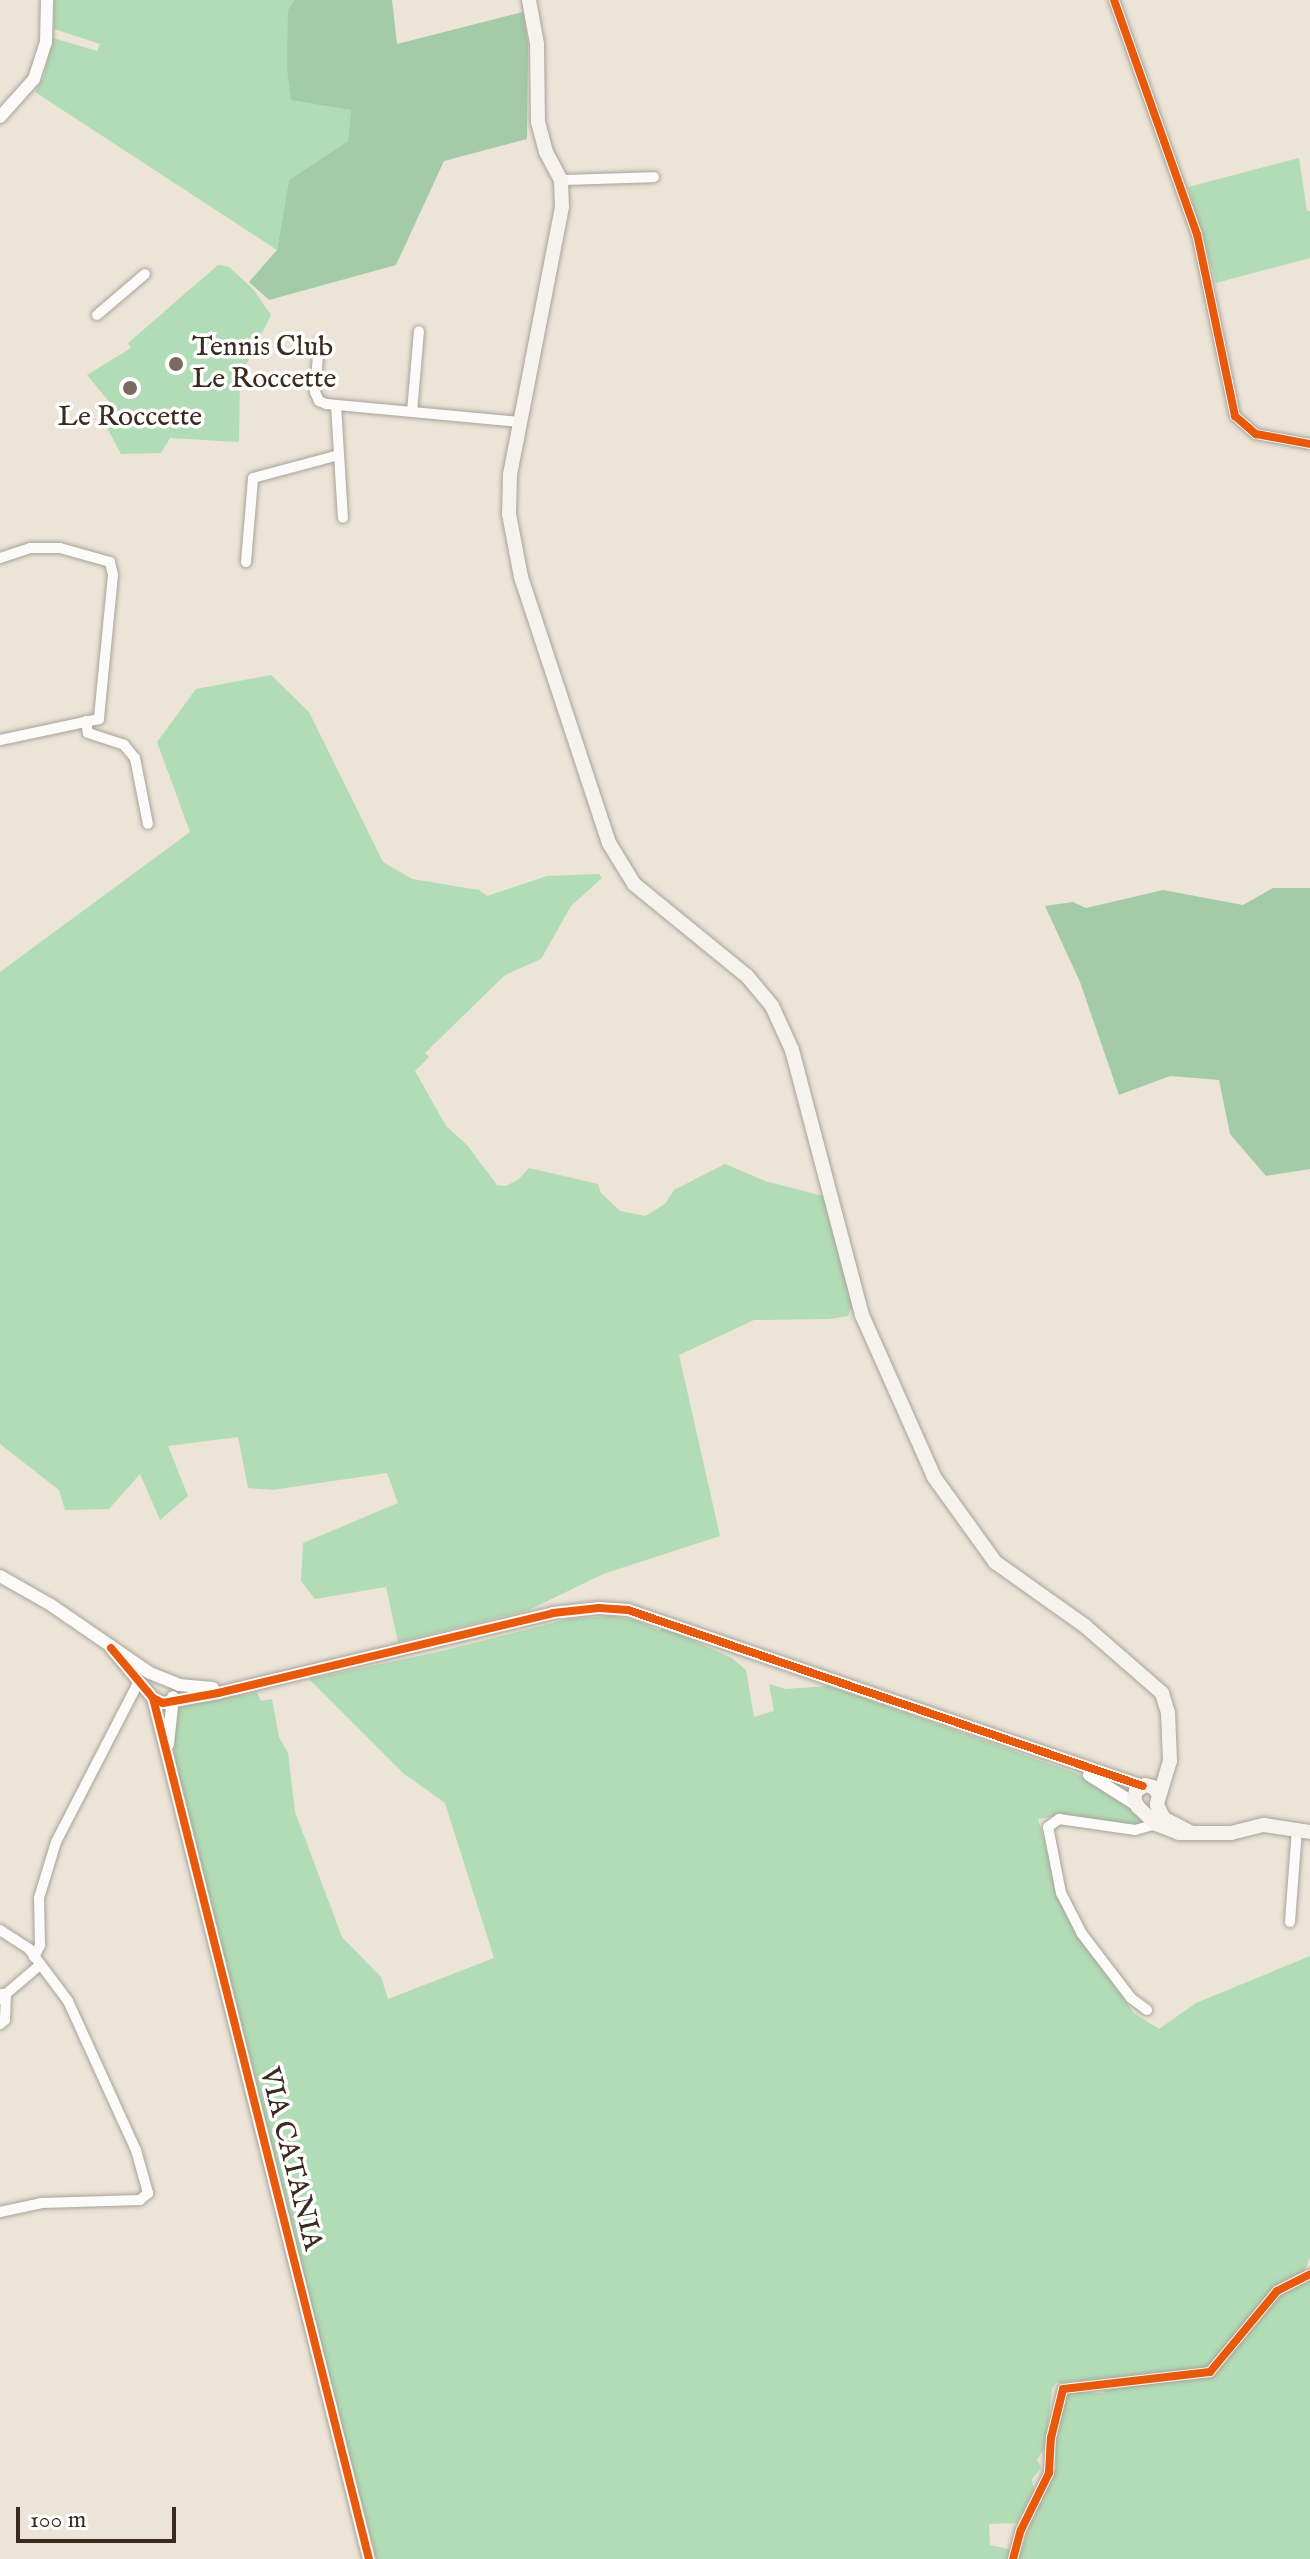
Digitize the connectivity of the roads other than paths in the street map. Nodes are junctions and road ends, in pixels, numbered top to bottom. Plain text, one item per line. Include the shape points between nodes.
1 (47, 0) edge
2 (529, 0) edge
3 (1114, 0) edge
4 (0, 117) edge
5 (654, 177) dead end
6 (561, 180) junction
7 (145, 274) dead end
8 (97, 315) dead end
9 (419, 331) dead end
10 (319, 343) dead end
11 (336, 405) junction
12 (412, 412) junction
13 (520, 422) junction
14 (1310, 444) edge
15 (339, 455) junction
16 (343, 518) dead end
17 (0, 558) edge
18 (246, 562) dead end
19 (86, 721) junction
20 (0, 740) edge
21 (148, 824) dead end
22 (0, 1576) edge
23 (111, 1648) junction
24 (139, 1681) junction
25 (169, 1682) junction
26 (248, 1685) junction
27 (163, 1699) junction
28 (1169, 1745) junction
29 (1066, 1761) junction
30 (169, 1771) junction
31 (1144, 1786) junction
32 (1158, 1801) junction
33 (1140, 1808) junction
34 (1156, 1824) junction
35 (1304, 1831) edge
36 (1190, 1832) junction
37 (1290, 1922) dead end
38 (0, 1930) edge
39 (37, 1961) junction
40 (2, 1996) edge
41 (1147, 2010) dead end
42 (0, 2024) edge
43 (1, 2209) edge
44 (1310, 2274) edge
45 (369, 2559) edge
46 (1013, 2559) edge

1 - 4 street via 46,42 34,79
2 - 6 main road via 537,44 538,122
3 - 14 street via 1197,234 1235,416 1256,434
5 - 6 street
6 - 13 main road via 562,207
7 - 8 street
9 - 12 street
10 - 11 street via 316,397
11 - 12 street
11 - 15 street
12 - 13 street
13 - 28 main road via 508,492 513,547 563,712 616,858 634,884 747,976 772,1006 792,1050 862,1315 939,1488 995,1562 1073,1616 1162,1693
15 - 16 street
15 - 18 street via 253,478
17 - 19 street via 44,546 110,562 99,719
19 - 20 street
19 - 21 street via 88,733 124,745 135,758
22 - 23 street
23 - 24 street
23 - 25 street
24 - 27 street
24 - 39 street via 56,1842 39,1898
25 - 26 street via 205,1689
25 - 27 street
25 - 27 street via 156,1682
26 - 27 street
26 - 29 street via 553,1613 628,1610
27 - 30 street
27 - 30 street
28 - 31 main road via 1163,1767
28 - 32 main road via 1167,1778
29 - 31 street
29 - 33 street
30 - 45 street, VIA CATANIA
31 - 32 main road via 1157,1790
31 - 33 main road via 1135,1795
32 - 33 main road via 1150,1810
32 - 36 main road via 1169,1824
33 - 34 main road
34 - 36 main road
34 - 41 street via 1135,1830 1059,1819 1048,1827 1061,1893 1082,1934 1131,1998
35 - 36 main road via 1264,1825 1231,1833
35 - 37 street
38 - 39 street via 29,1949
39 - 40 street
39 - 43 street via 74,2012 136,2150 148,2193 140,2200
40 - 42 street via 5,2020
44 - 46 street via 1277,2291 1210,2372 1063,2389 1049,2473

